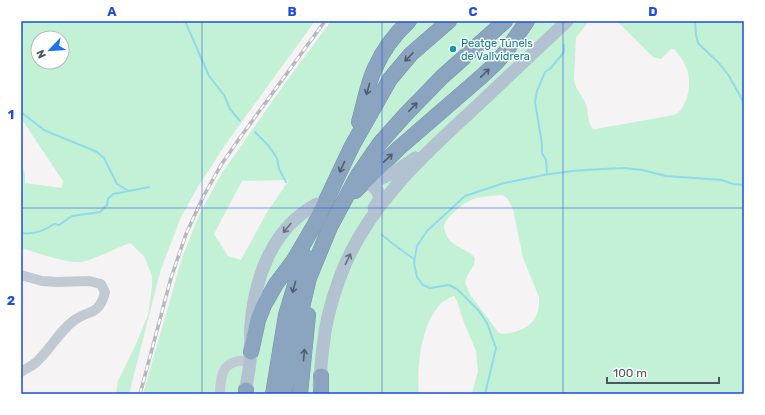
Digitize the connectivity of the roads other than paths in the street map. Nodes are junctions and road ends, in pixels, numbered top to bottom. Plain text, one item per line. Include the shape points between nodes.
1 (409, 21) edge
2 (449, 21) edge
3 (505, 21) edge
4 (527, 21) edge
5 (566, 21) edge
6 (448, 132) junction
7 (352, 146) junction
8 (317, 204) dead end
9 (340, 206) junction
10 (322, 225) junction
11 (366, 226) junction
12 (21, 275) edge
13 (250, 356) junction
14 (21, 372) edge
15 (321, 376) joint
16 (246, 393) edge
17 (220, 394) edge
18 (273, 394) edge
19 (284, 394) edge
20 (300, 394) edge
21 (319, 394) edge

1 -> 7 highway via 390,42 374,70
2 -> 7 highway via 411,54 390,78
9 -> 3 highway via 380,143 442,77
9 -> 4 highway via 398,148 481,77 507,50
5 - 6 main road
6 - 11 main road via 390,193
6 - 11 main road via 408,163 370,183 380,198
7 -> 10 highway
8 -> 13 main road via 296,218 284,231 262,268 254,298
9 - 10 highway
10 - 13 highway via 276,284 264,305
10 -> 18 highway via 297,276 286,315
10 - 19 highway
20 -> 10 highway
15 -> 11 main road via 330,306 345,264
12 - 14 street via 42,281 89,281 101,284 105,292 97,309 73,320 34,364
13 - 16 main road
13 - 17 street via 227,366 222,374
15 - 21 highway

